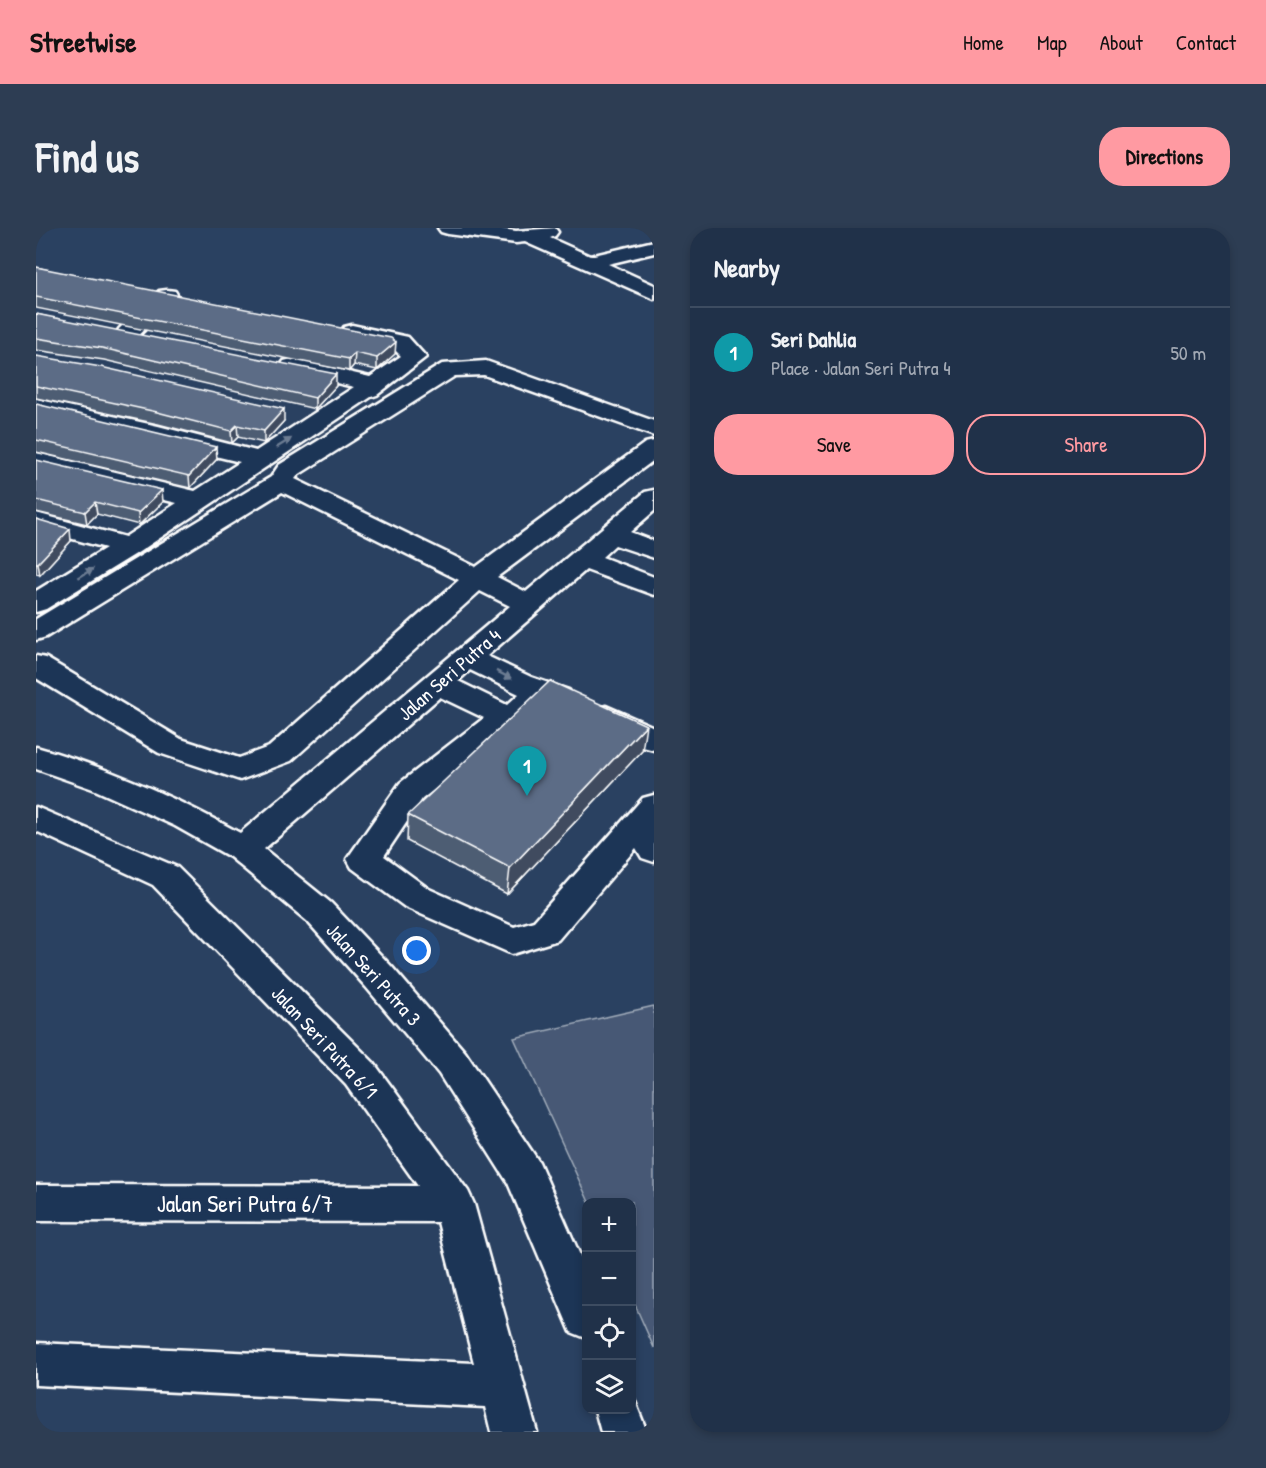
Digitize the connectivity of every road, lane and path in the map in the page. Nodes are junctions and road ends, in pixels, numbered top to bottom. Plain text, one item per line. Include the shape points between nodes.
1 (448, 228) edge
2 (564, 228) edge
3 (527, 235) junction
4 (654, 247) edge
5 (587, 263) junction
6 (651, 289) edge
7 (141, 290) edge
8 (332, 328) edge
9 (104, 329) edge
10 (127, 334) junction
11 (156, 339) edge
12 (270, 362) edge
13 (369, 390) junction
14 (36, 406) edge
15 (288, 412) dead end
16 (320, 420) junction
17 (654, 429) edge
18 (654, 448) edge
19 (259, 459) junction
20 (36, 461) edge
21 (281, 483) junction
22 (654, 498) edge
23 (199, 500) junction
24 (36, 522) edge
25 (610, 534) junction
26 (129, 546) junction
27 (654, 550) edge
28 (581, 558) junction
29 (477, 579) junction
30 (654, 587) edge
31 (44, 592) edge
32 (529, 604) junction
33 (36, 631) edge
34 (469, 658) junction
35 (36, 665) edge
36 (439, 684) junction
37 (539, 692) junction
38 (506, 717) junction
39 (654, 740) edge
40 (36, 758) edge
41 (36, 818) edge
42 (649, 827) edge
43 (243, 849) junction
44 (36, 1203) edge
45 (454, 1204) junction
46 (582, 1309) edge
47 (36, 1364) edge
48 (503, 1386) junction
49 (618, 1414) edge
50 (514, 1432) edge
51 (624, 1432) edge

1 - 3 street via 490,235
2 - 3 street
3 - 5 street
4 - 5 street
5 - 6 street
7 - 10 street via 176,297
8 - 13 street via 400,342 415,357
9 - 10 street
10 - 11 street
12 - 13 street via 360,380
13 - 16 street
14 - 19 street
15 - 16 street
19 -> 16 street
17 - 21 street via 486,368 450,369 288,470
18 - 29 street
19 - 23 street
20 - 23 street
21 - 29 street
21 - 33 street
22 - 25 street, Jalan Seri Putra 4
23 - 26 street
24 - 26 street
25 - 27 street
25 - 28 street, Jalan Seri Putra 4
31 -> 26 street
28 - 30 street
28 - 32 street, Jalan Seri Putra 4
29 - 32 street
29 - 35 street via 280,754 240,769 170,746
32 - 34 street, Jalan Seri Putra 4
34 - 36 street, Jalan Seri Putra 4
34 -> 37 street
36 - 38 street
36 - 43 street, Jalan Seri Putra 4
37 - 38 street
37 - 39 street via 581,704
38 - 42 street via 411,791 364,859 417,897 512,941 546,931
40 - 43 street, Jalan Seri Putra 3 via 104,781 187,818
41 - 45 street, Jalan Seri Putra 6/1 via 165,876 360,1074
43 - 46 street, Jalan Seri Putra 3 via 319,912 452,1063 525,1174
44 - 45 street, Jalan Seri Putra 6/7
45 - 48 street, Jalan Seri Putra 6/1
47 - 48 street
48 - 50 street, Jalan Seri Putra 6/1
49 - 51 street

